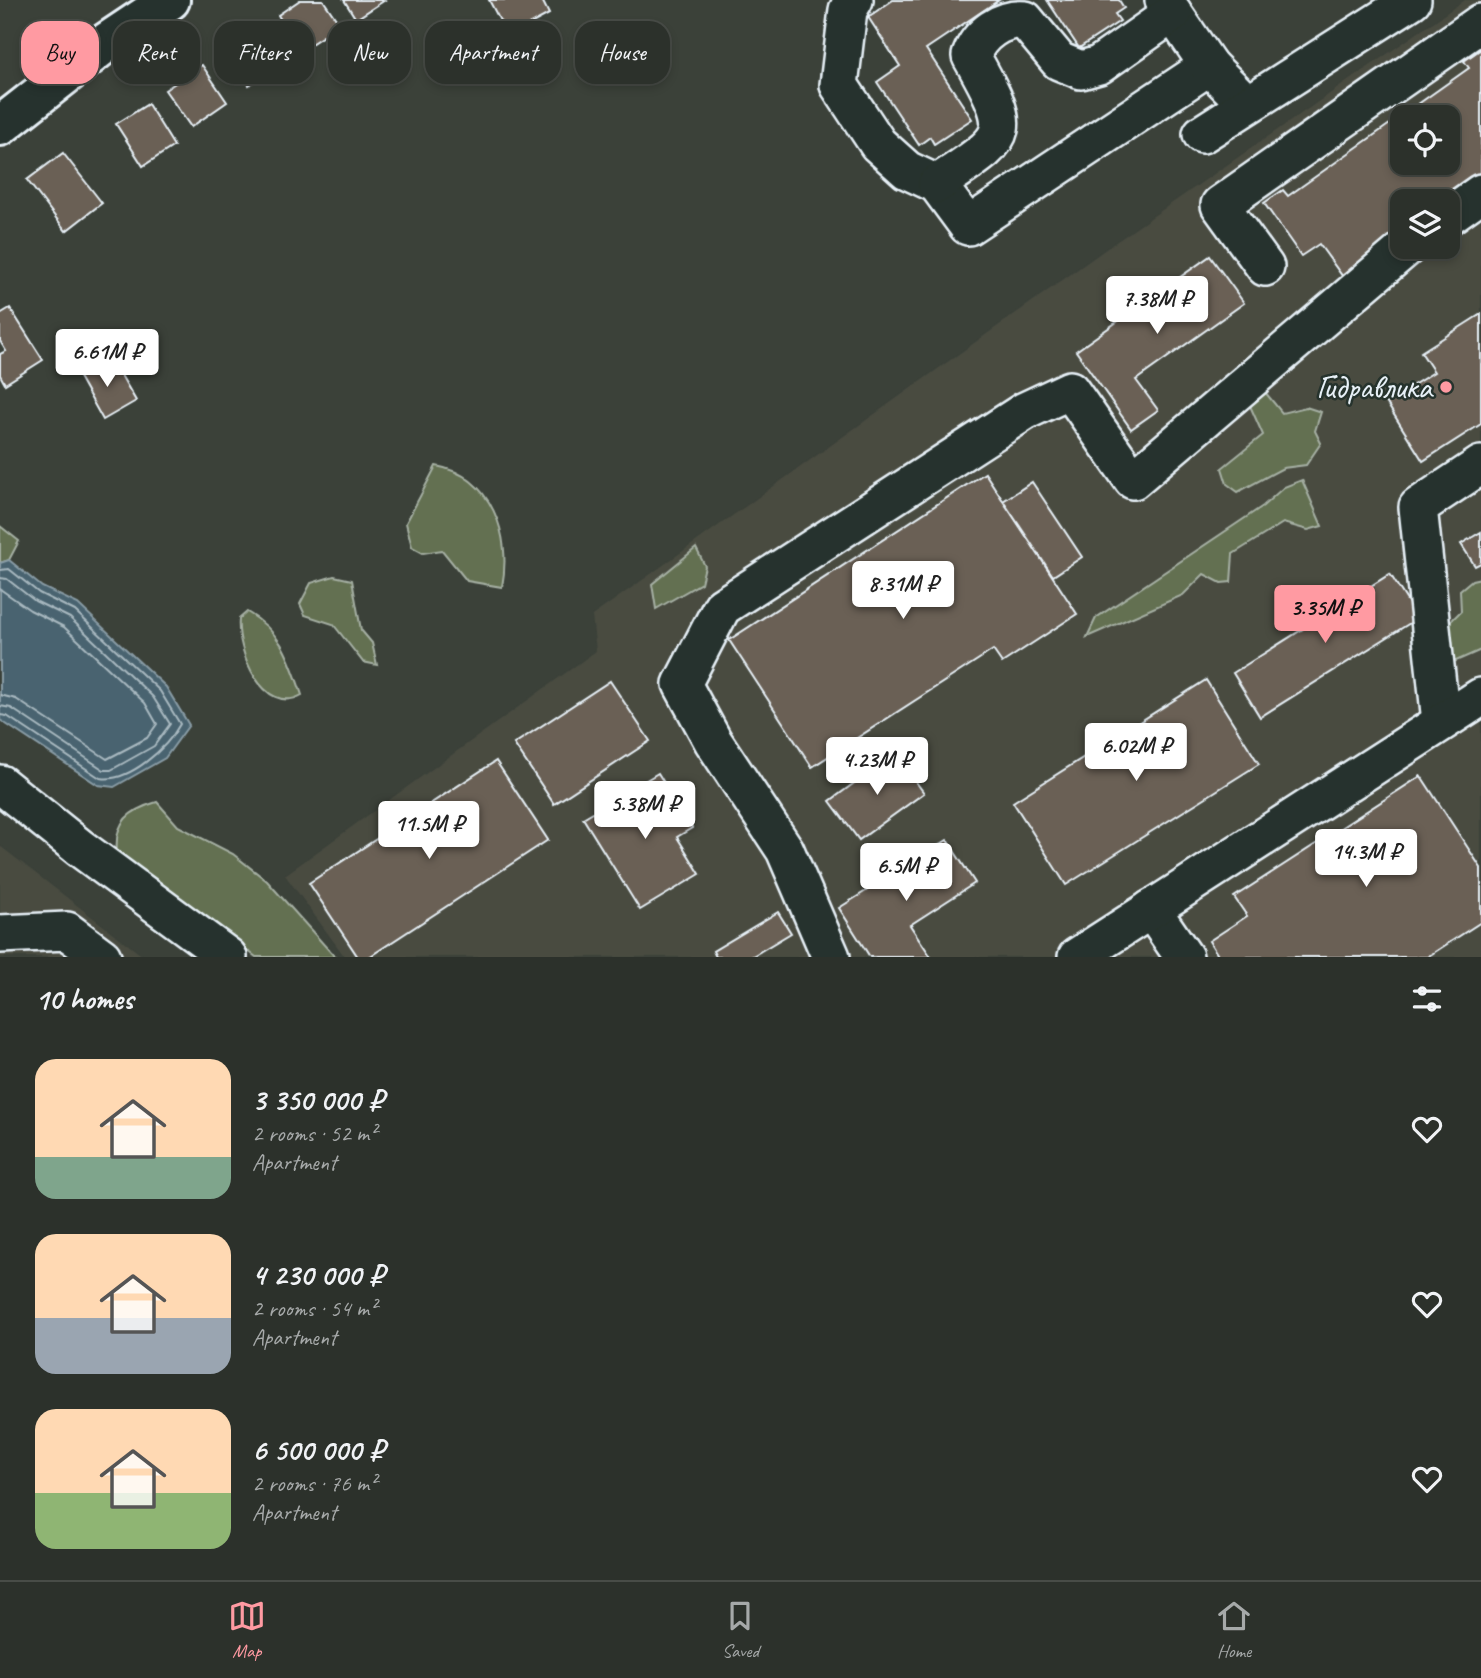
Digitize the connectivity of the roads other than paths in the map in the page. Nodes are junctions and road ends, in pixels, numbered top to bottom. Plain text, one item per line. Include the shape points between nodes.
1 (170, 0) edge
2 (854, 0) edge
3 (1412, 0) edge
4 (1169, 7) edge
5 (1481, 23) edge
6 (1209, 66) junction
7 (1247, 104) junction
8 (0, 126) edge
9 (1202, 134) dead end
10 (937, 184) junction
11 (1481, 193) edge
12 (1460, 208) edge
13 (1393, 259) edge
14 (1265, 267) dead end
15 (1481, 465) edge
16 (1481, 696) edge
17 (1441, 722) junction
18 (0, 784) edge
19 (1151, 909) junction
20 (0, 934) edge
21 (102, 957) edge
22 (228, 957) edge
23 (831, 957) edge
24 (1077, 957) edge
25 (1184, 957) edge

1 - 8 highway via 107,42
2 - 10 street via 848,10 839,85 878,144 908,170
3 - 7 street
4 - 6 street
4 - 10 street via 1099,65 1081,70 1059,61 1025,20 1008,19 976,41 971,56 996,100 1002,123 993,146
5 - 14 street via 1220,205
6 - 7 street
6 - 10 street via 968,226
7 - 9 street
11 - 12 street
13 - 23 street via 1133,480 1070,390 1025,411 722,607 682,684 713,741 785,850
15 - 17 street via 1418,507
16 - 17 street
17 - 19 street
18 - 22 street
19 - 24 street
19 - 25 street
20 - 21 street via 67,931

